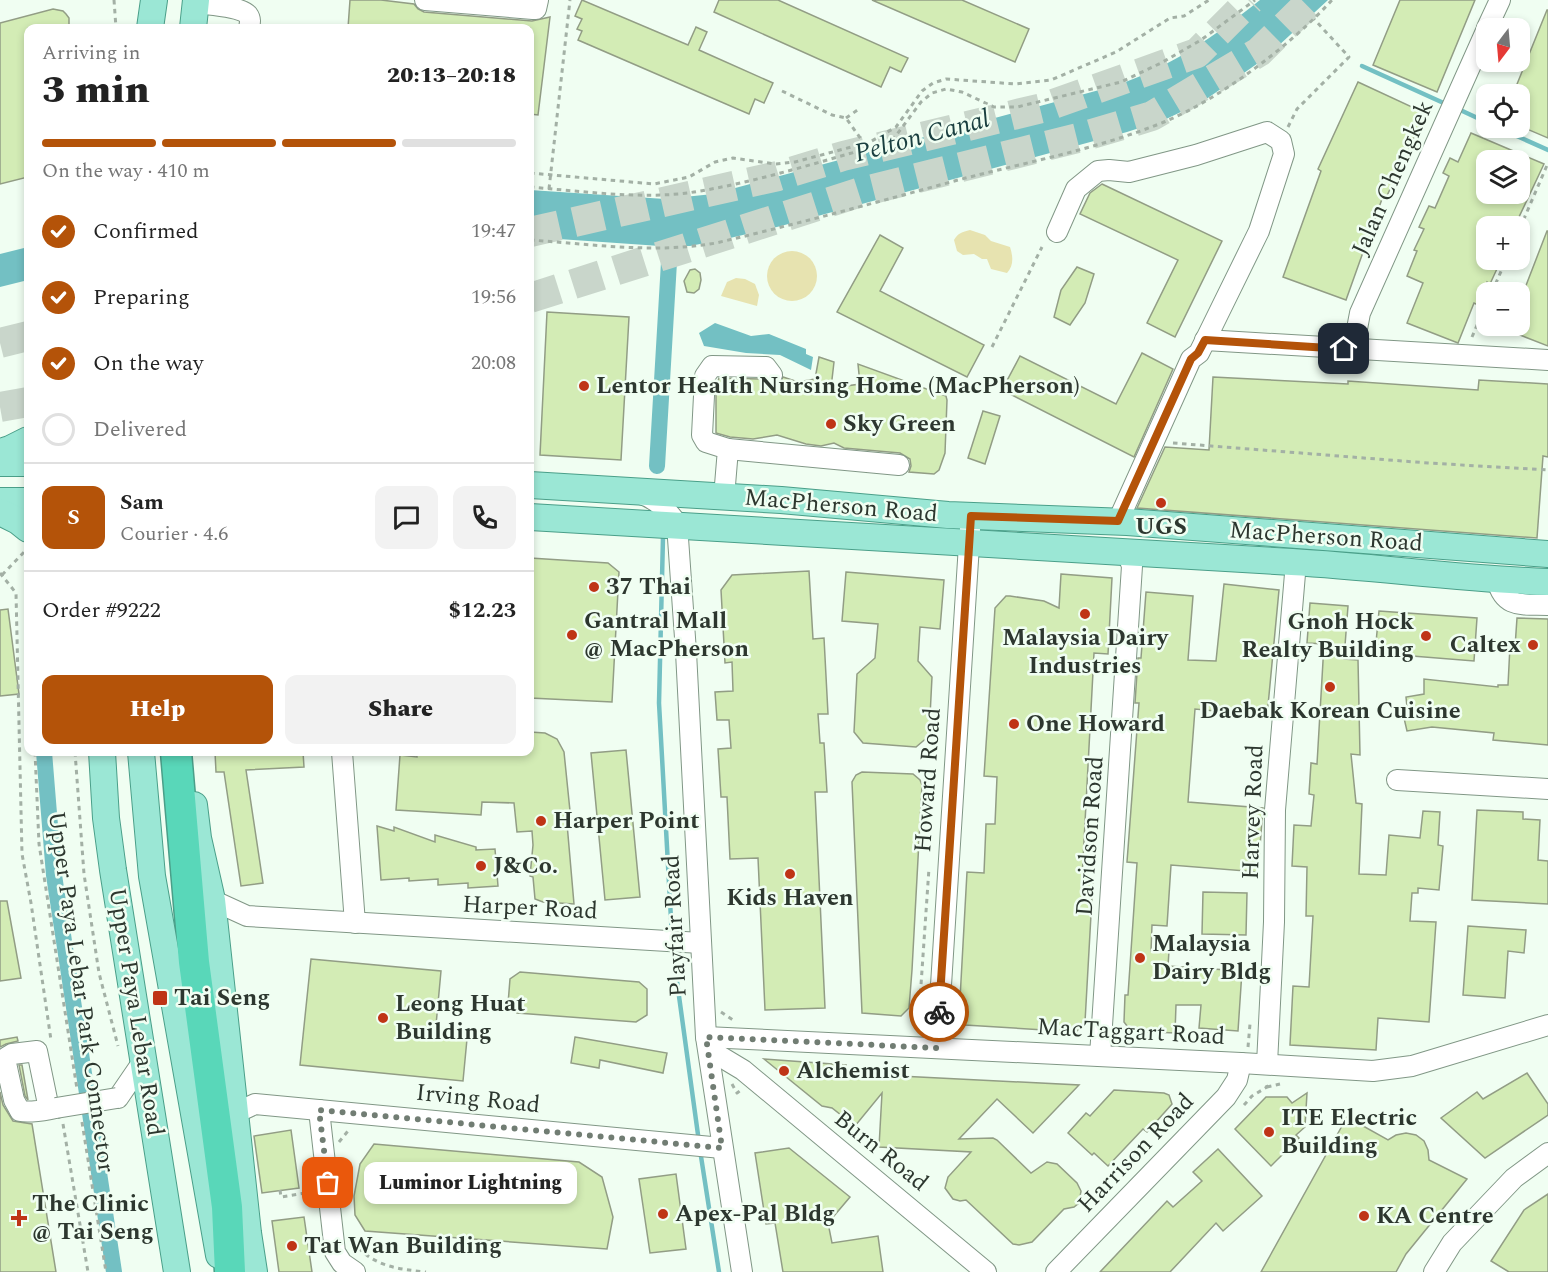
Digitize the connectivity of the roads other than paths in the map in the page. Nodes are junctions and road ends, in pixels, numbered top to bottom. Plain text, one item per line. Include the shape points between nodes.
1 (154, 0) edge
2 (425, 0) edge
3 (538, 0) edge
4 (1500, 0) edge
5 (196, 1) edge
6 (1492, 18) edge
7 (151, 24) edge
8 (193, 24) edge
9 (249, 24) edge
10 (1476, 55) edge
11 (1057, 232) dead end
12 (1202, 346) junction
13 (1353, 350) junction
14 (1548, 360) edge
15 (772, 375) dead end
16 (24, 442) edge
17 (728, 449) junction
18 (0, 452) edge
19 (0, 463) edge
20 (24, 463) edge
21 (899, 465) dead end
22 (534, 485) edge
23 (1137, 487) junction
24 (632, 491) junction
25 (724, 496) junction
26 (0, 501) edge
27 (24, 501) edge
28 (0, 512) edge
29 (971, 516) junction
30 (534, 518) edge
31 (1122, 521) junction
32 (677, 524) junction
33 (24, 526) edge
34 (969, 541) junction
35 (1121, 551) junction
36 (1548, 554) edge
37 (1296, 562) junction
38 (1548, 583) edge
39 (102, 756) edge
40 (141, 756) edge
41 (176, 756) edge
42 (190, 756) edge
43 (342, 756) edge
44 (1397, 780) dead end
45 (1548, 789) edge
46 (212, 900) junction
47 (355, 923) junction
48 (701, 943) junction
49 (1548, 1025) edge
50 (734, 1030) junction
51 (706, 1037) junction
52 (937, 1048) junction
53 (1100, 1056) junction
54 (144, 1060) junction
55 (1241, 1063) junction
56 (1267, 1064) junction
57 (742, 1070) junction
58 (118, 1098) junction
59 (319, 1110) junction
60 (56, 1112) road end
61 (153, 1116) junction
62 (235, 1118) junction
63 (715, 1147) junction
64 (1548, 1153) edge
65 (177, 1272) edge
66 (222, 1272) edge
67 (230, 1272) edge
68 (254, 1272) edge
69 (355, 1272) edge
70 (742, 1272) edge
71 (986, 1272) edge
72 (1056, 1272) edge
73 (1434, 1272) edge

1 - 7 main road
2 - 3 street via 536,9
4 - 6 street, Jalan Chengkek
5 - 8 main road
5 - 9 street via 240,10 247,14
10 - 13 street, Jalan Chengkek via 1360,313
11 - 12 street via 1076,189 1098,171 1129,172 1267,132 1281,141 1284,154 1259,231
12 - 13 street
12 - 23 street via 1199,362
12 - 23 street via 1191,359
13 - 14 street
15 - 17 street via 766,367 712,366 705,376 702,435 706,442
16 - 18 main road
17 - 21 street
17 - 25 street
19 - 20 main road
22 - 24 main road, MacPherson Road
23 - 31 street
24 - 25 main road, MacPherson Road
24 - 32 street via 646,495
25 - 29 main road, MacPherson Road
26 - 27 main road
28 - 33 main road
29 - 31 main road, MacPherson Road
29 - 34 street, Howard Road
30 - 32 main road, MacPherson Road
31 - 36 main road, MacPherson Road
32 - 34 main road, MacPherson Road
32 - 48 street, Playfair Road
34 - 35 main road, MacPherson Road
34 - 52 street, Howard Road
35 - 37 main road, MacPherson Road
35 - 53 street, Davidson Road via 1132,567
37 - 38 main road, MacPherson Road
37 - 56 street, Harvey Road via 1275,810 1275,910
39 - 54 main road, Upper Paya Lebar Road via 113,870
40 - 66 main road, Upper Paya Lebar Road via 152,876
41 - 67 highway via 194,962 227,1207
42 - 46 main road via 198,838
43 - 47 street
44 - 45 street
46 - 47 street, Harper Road via 247,916
46 - 62 main road
47 - 48 street, Harper Road
48 - 51 street, Playfair Road
49 - 56 street, MacTaggart Road via 1412,1066 1373,1071
50 - 51 street, MacTaggart Road
50 - 52 street, MacTaggart Road
50 - 57 street, Burn Road via 732,1050
51 - 57 street, Burn Road via 718,1055
51 - 63 street, Playfair Road
52 - 53 street, MacTaggart Road
53 - 55 street, MacTaggart Road
54 - 58 street
54 - 61 main road, Upper Paya Lebar Road
55 - 56 street, MacTaggart Road
55 - 72 street, Harrison Road via 1237,1080 1226,1097
57 - 71 street, Burn Road
58 - 60 street, bridge
58 - 61 street
59 - 62 street, Irving Road via 255,1104
59 - 63 street, Irving Road
59 - 69 street via 335,1252
61 - 65 main road, Upper Paya Lebar Road
62 - 68 main road
63 - 70 street, Playfair Road
64 - 73 street via 1506,1186 1452,1243

